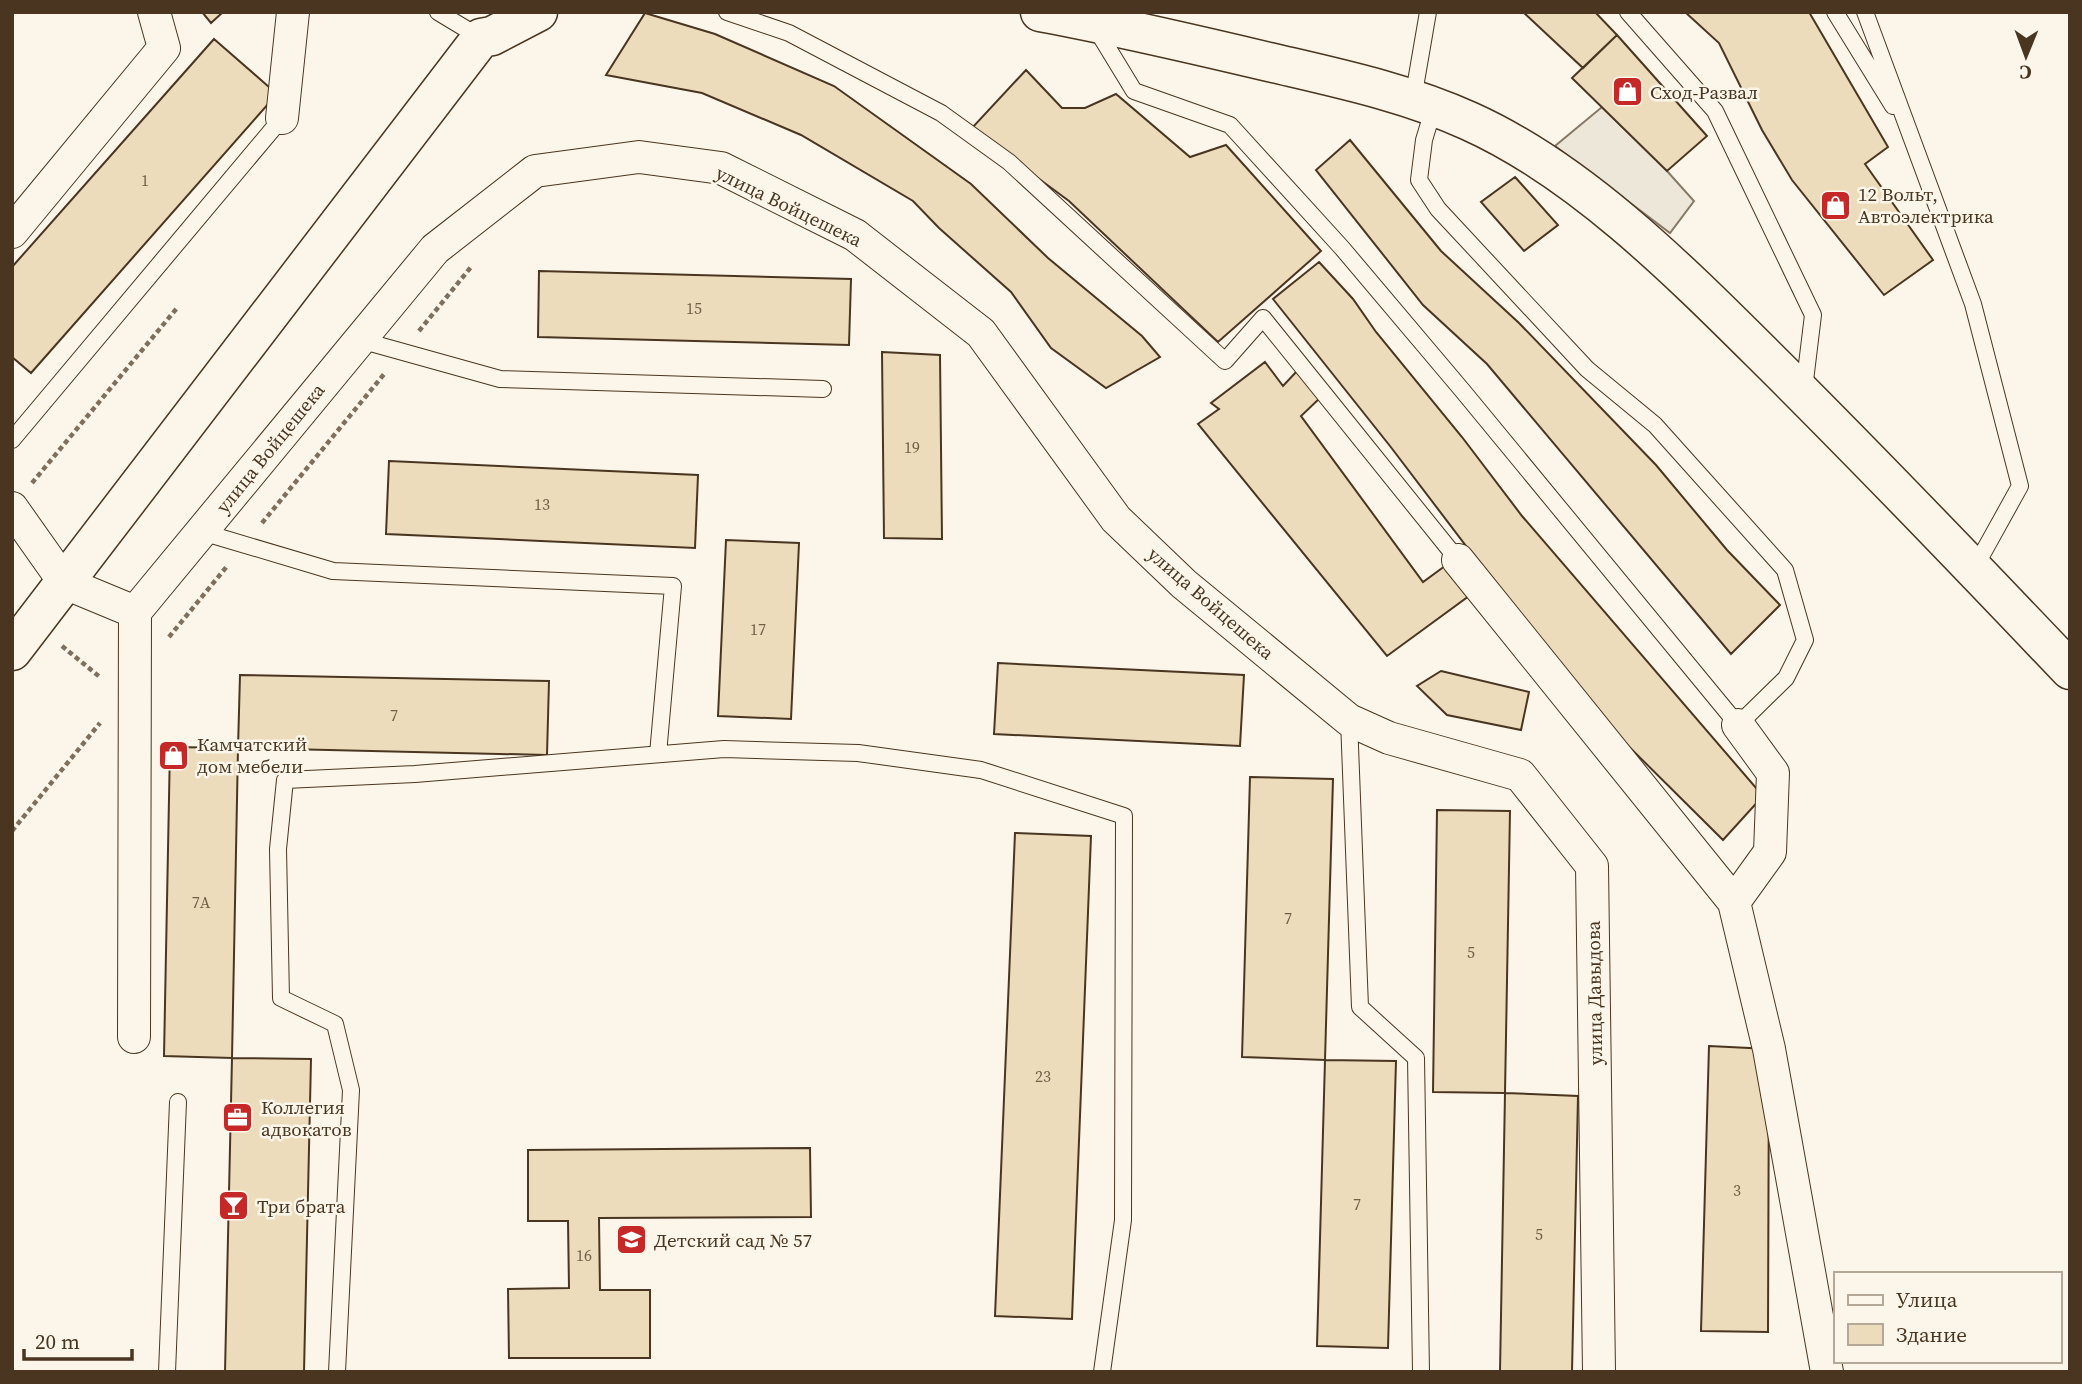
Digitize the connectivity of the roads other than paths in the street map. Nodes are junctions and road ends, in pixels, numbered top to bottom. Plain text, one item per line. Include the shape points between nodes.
1 (154, 12) edge
2 (293, 12) edge
3 (438, 12) edge
4 (538, 12) edge
5 (727, 12) edge
6 (1040, 12) edge
7 (1428, 12) edge
8 (1628, 12) edge
9 (1835, 12) edge
10 (1865, 12) edge
11 (1135, 21) edge
12 (1092, 22) junction
13 (489, 29) edge
14 (1424, 102) junction
15 (282, 118) joint
16 (1913, 138) junction
17 (12, 232) edge
18 (360, 340) junction
19 (823, 389) dead end
20 (1803, 395) junction
21 (12, 440) edge
22 (21, 497) edge
23 (202, 532) junction
24 (1458, 560) joint
25 (1974, 569) junction
26 (65, 583) junction
27 (135, 612) junction
28 (23, 637) edge
29 (2070, 670) edge
30 (1349, 720) junction
31 (1738, 725) junction
32 (1389, 738) joint
33 (658, 754) junction
34 (1734, 902) junction
35 (134, 1037) dead end
36 (178, 1102) dead end
37 (167, 1372) edge
38 (337, 1372) edge
39 (1102, 1372) edge
40 (1421, 1372) edge
41 (1599, 1372) edge
42 (1827, 1372) edge

1 - 17 street via 164,48
2 - 15 street
3 - 13 lane
4 - 13 main road
5 - 24 lane via 789,33 941,113 1009,162 1225,361 1263,318
6 - 12 main road
7 - 14 lane
8 - 20 lane via 1715,111 1813,315
9 - 16 lane
10 - 16 lane
11 - 12 main road
11 - 14 main road
12 - 31 lane via 1134,91 1230,125 1368,279
13 - 26 main road
14 - 20 main road via 1506,139 1568,181 1670,264
14 - 31 lane via 1419,180 1438,209 1587,369 1655,425 1785,570 1805,640 1786,678
15 - 21 lane
16 - 25 lane via 1973,304 2020,486
18 - 19 lane via 500,379
18 - 23 street, улица Войцешека
18 - 30 street, улица Войцешека via 435,249 535,171 639,156 722,168 855,235 981,333 1116,519 1184,584
20 - 25 main road
22 - 26 street
23 - 27 street, улица Войцешека
23 - 33 lane via 333,571 673,586
24 - 34 street
25 - 29 main road
26 - 27 street
26 - 28 main road
27 - 35 street via 129,687
30 - 32 street, улица Войцешека
30 - 40 lane via 1360,1007 1416,1058
31 - 34 street via 1773,773 1770,852
32 - 41 street, улица Давыдова via 1520,775 1592,866
33 - 38 lane via 285,780 278,849 281,998 335,1024 351,1090
33 - 39 lane via 724,749 872,755 981,770 1124,816 1123,1220
34 - 42 street via 1769,1049
36 - 37 lane

